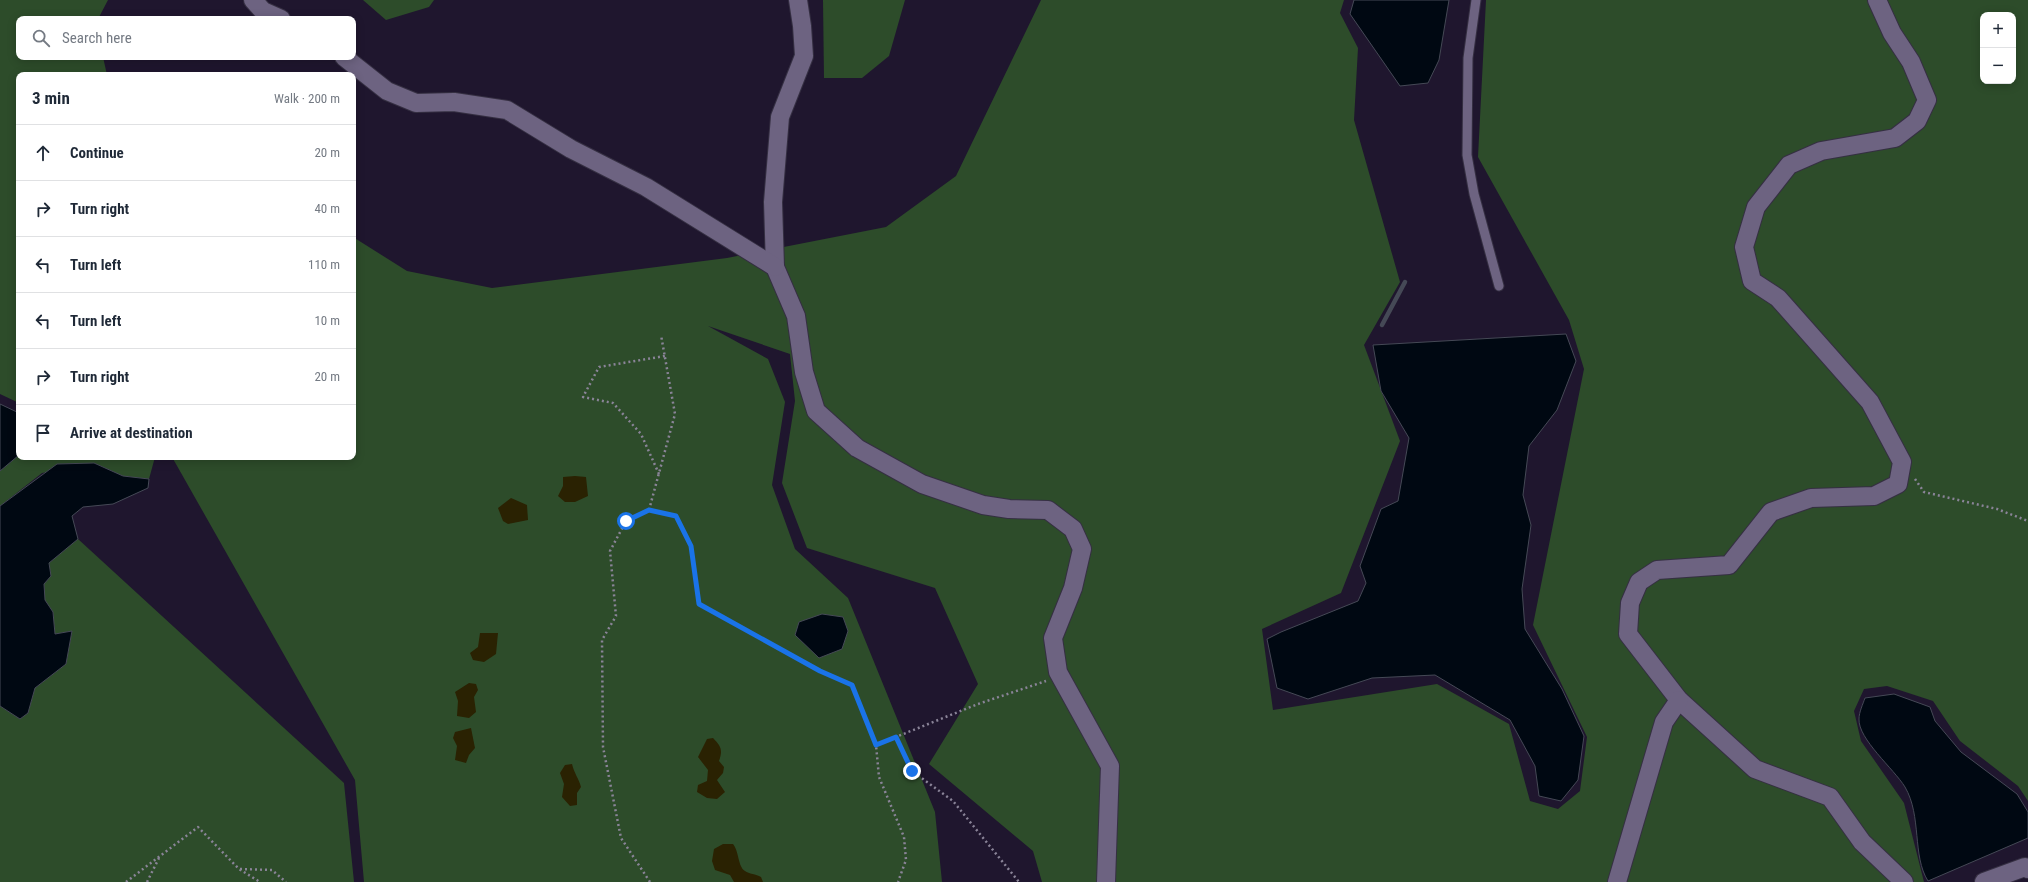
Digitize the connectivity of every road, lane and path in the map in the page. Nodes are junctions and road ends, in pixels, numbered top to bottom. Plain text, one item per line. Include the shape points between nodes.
1 (253, 0) edge
2 (798, 0) edge
3 (1476, 0) edge
4 (1877, 0) edge
5 (275, 16) edge
6 (348, 60) edge
7 (775, 267) junction
8 (1499, 286) dead end
9 (662, 335) dead end
10 (665, 356) junction
11 (1902, 462) junction
12 (659, 474) junction
13 (649, 510) junction
14 (2028, 522) edge
15 (1058, 672) junction
16 (1679, 700) junction
17 (896, 737) junction
18 (876, 745) junction
19 (160, 856) junction
20 (239, 869) junction
21 (2028, 869) edge
22 (126, 882) edge
23 (147, 882) edge
24 (260, 882) edge
25 (286, 882) edge
26 (650, 882) edge
27 (898, 882) edge
28 (1020, 882) edge
29 (1106, 882) edge
30 (1617, 882) edge
31 (1904, 882) edge
32 (1984, 882) edge

1 - 5 street via 263,10
2 - 7 street via 804,56 780,117 773,202
3 - 8 lane via 1468,58 1467,155 1474,194
4 - 11 street via 1892,33 1912,62 1927,100 1917,121 1895,138 1821,151 1789,165 1756,207 1744,247 1752,281 1778,298 1870,402
6 - 7 street via 387,91 416,103 454,102 507,110 571,149 646,187
7 - 15 street via 796,316 804,372 816,411 857,448 922,484 983,505 1048,510 1073,529 1082,549 1073,588 1053,638
9 - 10 path
10 - 12 path via 675,414
10 - 12 path via 599,366 583,397 613,403 641,434
11 - 14 path via 1924,492 1997,509
11 - 16 street via 1898,484 1874,496 1811,498 1771,512 1729,565 1657,570 1639,582 1630,603 1628,634
12 - 13 path
13 - 18 path via 676,516 691,546 699,604 820,671 852,685
13 - 26 path via 626,521 610,551 616,616 602,640 602,747 621,838
15 - 17 path via 1047,681 978,704
15 - 29 street via 1110,766
16 - 30 street via 1664,722
16 - 31 street via 1755,769 1830,797 1862,842
17 - 18 path
17 - 28 path via 912,771 953,801
18 - 27 path via 879,777 904,837 906,860
19 - 20 path via 198,827
19 - 22 path
19 - 23 path
20 - 24 path
20 - 25 path via 272,870
21 - 32 street via 2025,867

